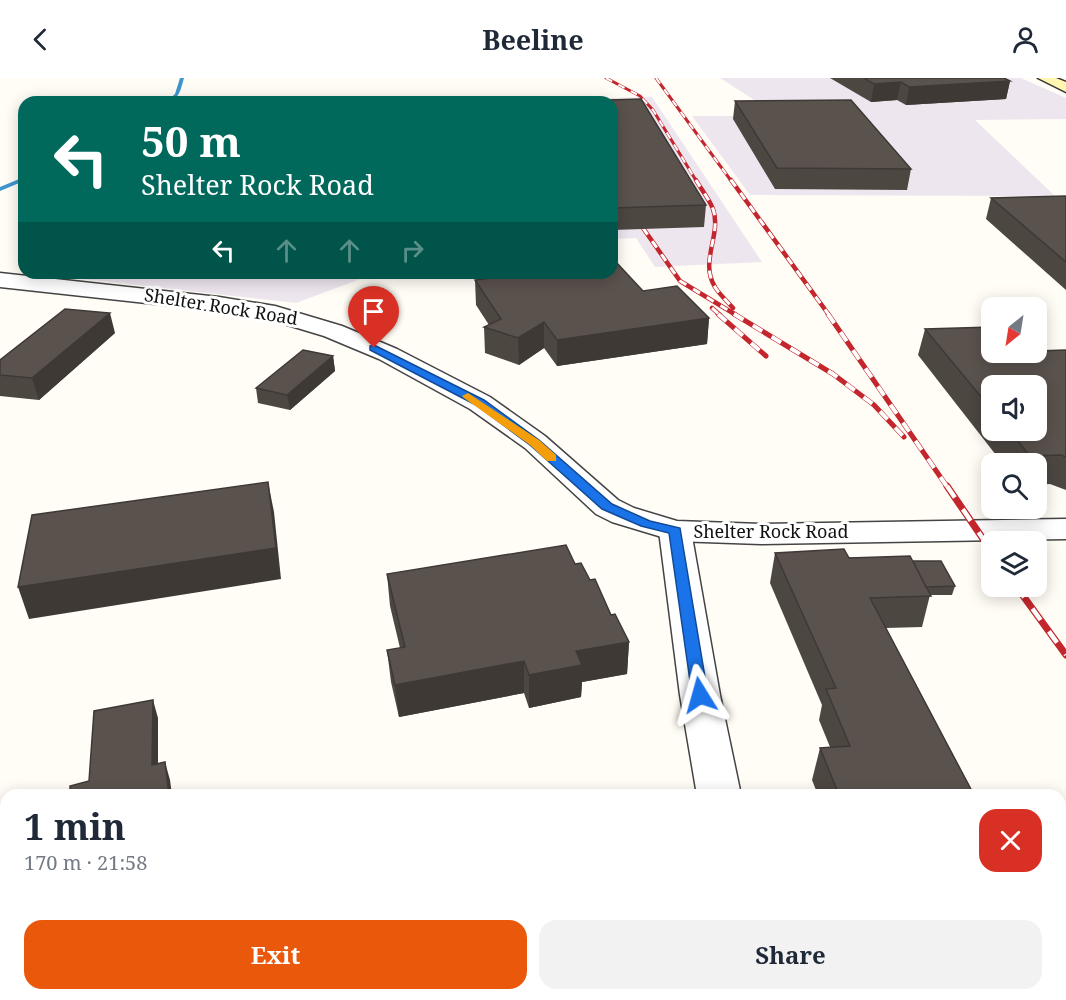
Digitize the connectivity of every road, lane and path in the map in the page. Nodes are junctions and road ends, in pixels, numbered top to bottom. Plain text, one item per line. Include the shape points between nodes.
1 (1045, 78) edge
2 (1066, 88) edge
3 (0, 280) edge
4 (1066, 529) edge
5 (675, 531) junction
6 (718, 789) edge

1 - 2 main road
3 - 5 street, Shelter Rock Road via 219,304 275,313 333,331 480,402 535,442 607,507 646,524
4 - 5 street, Shelter Rock Road via 773,534
5 - 6 street

